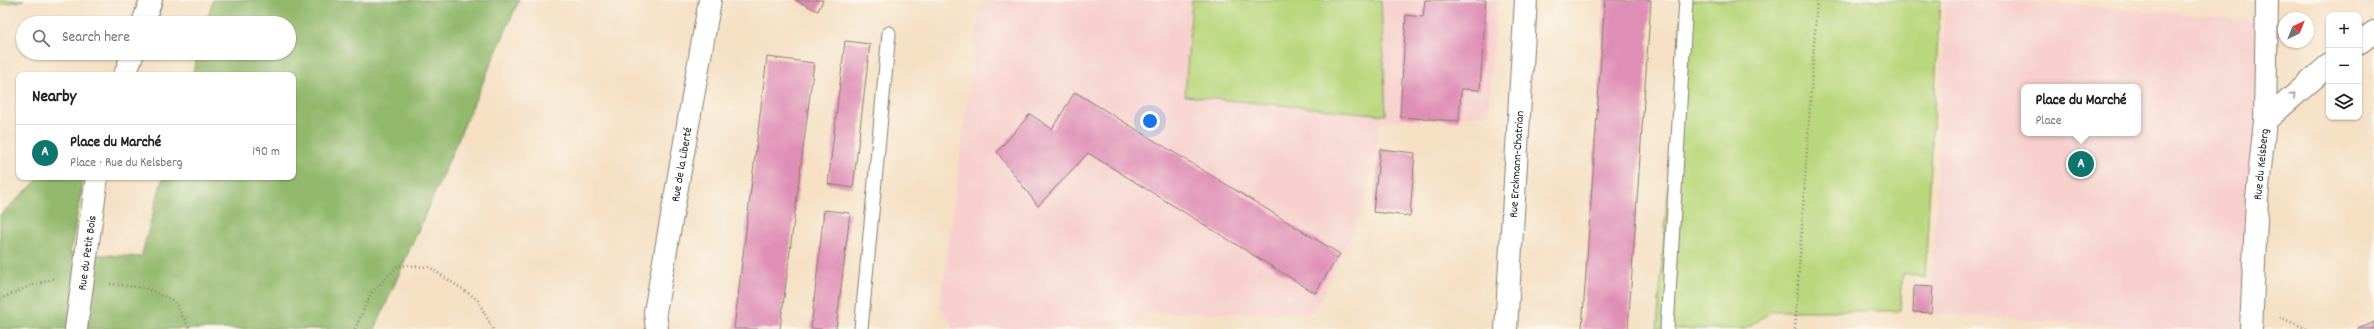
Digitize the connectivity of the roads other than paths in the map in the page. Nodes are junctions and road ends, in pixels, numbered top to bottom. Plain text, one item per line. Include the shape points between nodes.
1 (151, 0) edge
2 (710, 0) edge
3 (1526, 0) edge
4 (1686, 0) edge
5 (2268, 0) edge
6 (145, 16) edge
7 (2374, 32) edge
8 (889, 33) dead end
9 (2362, 41) edge
10 (130, 60) edge
11 (2326, 68) edge
12 (126, 72) edge
13 (2264, 121) junction
14 (97, 180) edge
15 (76, 329) edge
16 (657, 329) edge
17 (861, 329) edge
18 (1506, 329) edge
19 (1667, 329) edge
20 (2251, 329) edge

1 - 6 street
2 - 16 street, Rue de la Liberté via 655,312
3 - 18 street, Rue Erckmann-Chatrian
4 - 19 lane
5 - 13 street, Rue du Kelsberg
7 - 9 street
8 - 17 lane
10 - 12 street
13 -> 11 street
13 - 20 street, Rue du Kelsberg via 2257,198
14 - 15 street, Rue du Petit Bois

